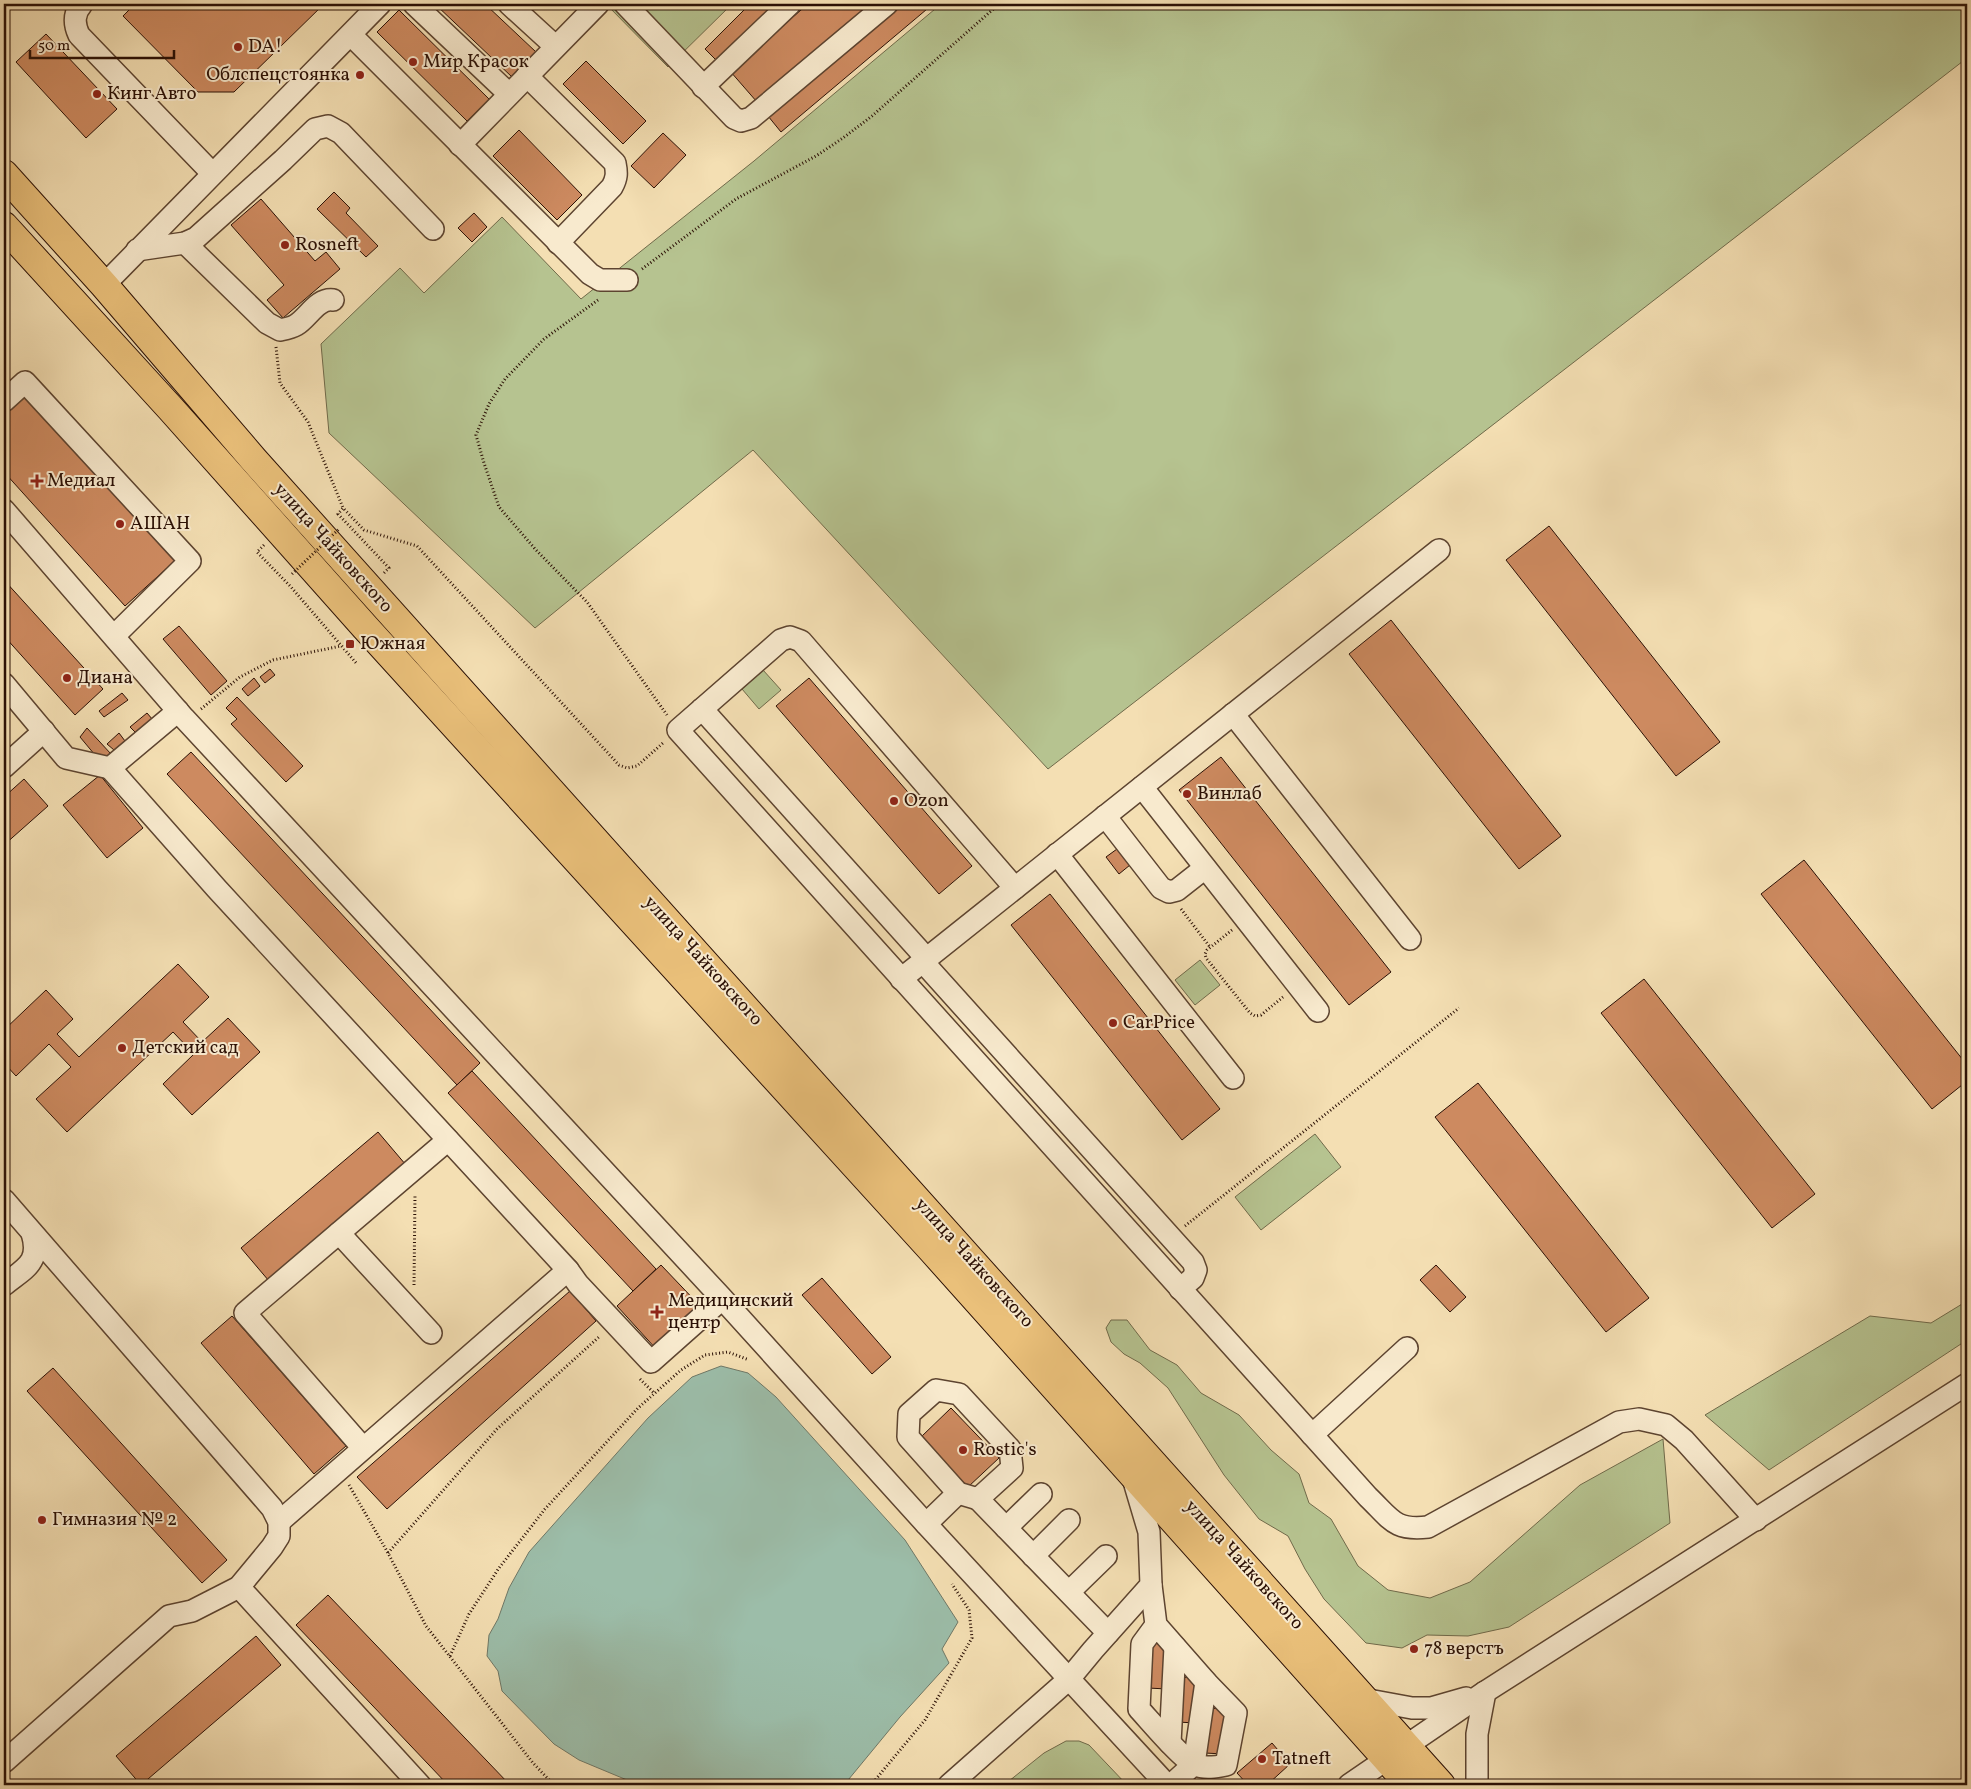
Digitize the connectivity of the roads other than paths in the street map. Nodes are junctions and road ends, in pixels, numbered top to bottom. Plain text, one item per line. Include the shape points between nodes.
1 (82, 4) edge
2 (380, 4) edge
3 (414, 4) edge
4 (509, 4) edge
5 (598, 4) edge
6 (625, 4) edge
7 (790, 4) edge
8 (887, 4) edge
9 (351, 35) junction
10 (555, 46) junction
11 (527, 76) junction
12 (703, 87) junction
13 (509, 94) junction
14 (460, 146) junction
15 (209, 170) dead end
16 (4, 174) edge
17 (4, 226) edge
18 (433, 229) dead end
19 (185, 243) junction
20 (558, 243) junction
21 (137, 250) junction
22 (627, 280) road end
23 (104, 285) junction
24 (332, 300) dead end
25 (4, 401) edge
26 (4, 510) edge
27 (1439, 550) dead end
28 (114, 636) junction
29 (4, 684) edge
30 (702, 709) junction
31 (1233, 714) junction
32 (183, 716) junction
33 (44, 730) junction
34 (4, 767) edge
35 (110, 768) junction
36 (1142, 787) junction
37 (1105, 816) junction
38 (1057, 854) junction
39 (1205, 868) junction
40 (1015, 888) junction
41 (1410, 939) dead end
42 (925, 960) junction
43 (902, 979) junction
44 (1318, 1011) dead end
45 (1232, 1078) dead end
46 (448, 1140) junction
47 (4, 1200) edge
48 (32, 1233) junction
49 (339, 1233) junction
50 (568, 1270) junction
51 (4, 1285) edge
52 (1180, 1289) junction
53 (722, 1299) junction
54 (431, 1333) dead end
55 (1408, 1348) dead end
56 (1967, 1384) edge
57 (1312, 1435) junction
58 (363, 1448) junction
59 (1130, 1472) junction
60 (1041, 1494) dead end
61 (968, 1496) junction
62 (1069, 1520) dead end
63 (1756, 1520) junction
64 (279, 1522) junction
65 (926, 1524) junction
66 (1006, 1528) junction
67 (1033, 1556) junction
68 (1106, 1556) dead end
69 (1151, 1585) junction
70 (239, 1586) junction
71 (1069, 1592) junction
72 (1156, 1625) junction
73 (1108, 1633) junction
74 (1175, 1646) junction
75 (1070, 1679) junction
76 (1206, 1682) junction
77 (1485, 1692) junction
78 (1363, 1698) junction
79 (1170, 1743) junction
80 (1396, 1753) junction
81 (4, 1762) edge
82 (1194, 1764) junction
83 (420, 1785) edge
84 (949, 1785) edge
85 (1167, 1785) edge
86 (1171, 1785) edge
87 (1349, 1785) edge
88 (1410, 1785) edge
89 (1441, 1785) edge
90 (1476, 1785) edge

1 - 15 street via 75,20 79,35
2 - 9 street
3 - 13 street
4 - 10 street
5 - 10 street
6 - 12 street
7 - 12 street
8 - 12 street via 751,118 741,121 734,118
9 - 14 street
9 - 21 street
10 - 11 street
11 - 13 street
11 - 20 street via 615,163 617,172 612,187
13 - 14 street
14 - 20 street
16 - 23 highway, улица Чайковского
17 - 59 highway, улица Чайковского
18 - 19 street via 341,133 328,126 315,129 196,238
19 - 21 street
19 - 24 street via 269,324 280,330 297,324 320,304
20 - 22 street via 600,280
21 - 23 street
23 - 78 highway, улица Чайковского via 260,467
25 - 28 street via 25,382 190,561
26 - 28 street
27 - 31 street
28 - 32 street
29 - 33 street
30 - 40 street via 780,640 790,637 801,641
30 - 42 street
30 - 43 street via 678,730
31 - 36 street
31 - 41 street
32 - 35 street
32 - 53 street
33 - 34 street
33 - 35 street via 66,758
35 - 46 street
36 - 37 street
36 - 39 street
37 - 38 street
37 - 39 street via 1161,888 1169,892 1176,890
38 - 40 street
38 - 45 street
39 - 44 street
40 - 42 street
42 - 43 street
42 - 52 street via 1193,1262 1196,1270 1193,1278
43 - 52 street
46 - 49 street
46 - 50 street
47 - 48 street
48 - 51 street via 36,1252 32,1261
48 - 64 street via 266,1500
49 - 54 street
49 - 58 street via 245,1313
50 - 53 street via 651,1362
50 - 58 street
52 - 57 street
53 - 65 street
55 - 57 street
56 - 63 street
57 - 63 street via 1398,1525 1412,1528 1428,1526 1619,1422 1639,1419 1666,1425 1684,1440
58 - 64 street
59 - 69 street via 1149,1532
59 - 80 highway, улица Чайковского
60 - 66 street
61 - 61 street via 1012,1468 1010,1448 959,1394 936,1390 909,1414 908,1437
61 - 65 street
61 - 66 street
62 - 67 street
63 - 77 street
64 - 70 street via 279,1536
65 - 75 street
66 - 67 street
67 - 71 street
68 - 71 street
69 - 72 street
69 - 73 street
70 - 81 street via 192,1611 169,1616
70 - 83 street
71 - 73 street
72 - 74 street
72 - 79 street via 1142,1644 1139,1709
73 - 75 street
74 - 76 street
74 - 79 street
75 - 84 street
75 - 85 street
76 - 82 street
76 - 82 street via 1236,1713 1226,1765 1210,1768
77 - 78 street via 1431,1708 1412,1708
77 - 80 street
77 - 90 street via 1476,1734
78 - 80 highway, улица Чайковского
79 - 82 street
80 - 87 street
80 - 88 highway
80 - 89 highway
82 - 86 street

